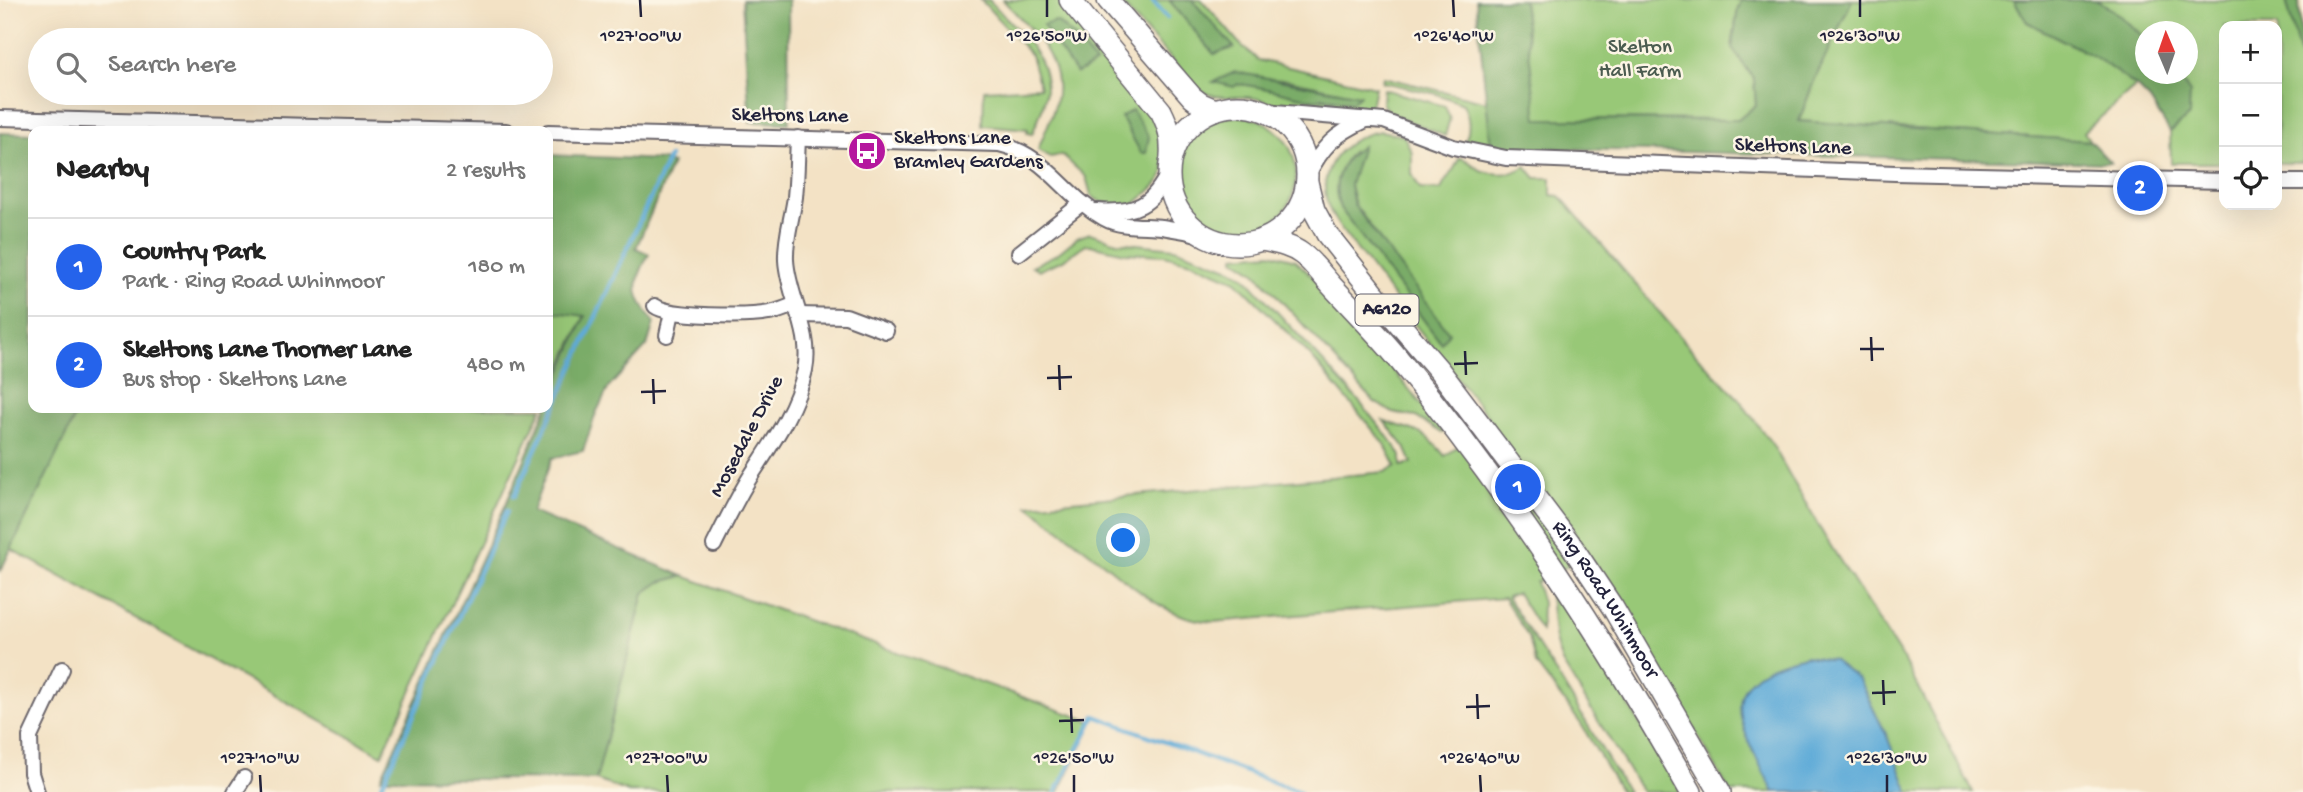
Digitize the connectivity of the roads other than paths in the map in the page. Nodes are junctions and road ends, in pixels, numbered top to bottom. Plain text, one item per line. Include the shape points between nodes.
1 (1070, 0) edge
2 (1108, 0) edge
3 (1215, 110) junction
4 (1263, 111) junction
5 (0, 118) edge
6 (1367, 120) junction
7 (311, 126) edge
8 (553, 132) edge
9 (798, 138) junction
10 (1170, 164) junction
11 (1307, 179) junction
12 (2219, 180) edge
13 (2282, 182) edge
14 (2303, 183) edge
15 (1087, 207) junction
16 (1205, 236) junction
17 (1262, 240) junction
18 (1019, 253) dead end
19 (654, 306) dead end
20 (797, 310) junction
21 (672, 312) junction
22 (886, 331) dead end
23 (667, 335) dead end
24 (714, 545) dead end
25 (62, 668) dead end
26 (244, 778) dead end
27 (37, 792) edge
28 (235, 792) edge
29 (1691, 792) edge
30 (1720, 792) edge

1 - 10 highway via 1160,111 1172,139
2 - 3 highway via 1192,97
3 - 4 highway via 1244,106
3 - 10 highway via 1190,125
4 - 6 street, Skeltons Lane
4 - 11 highway via 1291,131 1300,145
5 - 7 street
6 - 11 street via 1333,138
6 - 12 street, Skeltons Lane via 1395,124 1453,147 1506,158
8 - 9 street, Skeltons Lane
9 - 15 street, Skeltons Lane via 1010,146 1046,167
9 - 20 street, Mosedale Drive via 795,197 786,236 788,282
10 - 15 street via 1156,194 1142,205 1124,211
10 - 16 highway via 1173,201 1191,226
11 - 17 highway via 1294,214 1278,232
11 - 30 highway, Ring Road Whinmoor / A6120 via 1314,210 1327,234 1439,370 1569,542
13 - 14 street
15 - 16 street, Skeltons Lane via 1124,225
15 - 18 street
16 - 17 highway via 1232,244
17 - 29 highway, Ring Road Whinmoor / A6120 via 1292,248 1313,264 1433,401 1547,558
19 - 21 street
20 - 21 street
20 - 22 street via 846,316
20 - 24 street, Mosedale Drive via 807,344 806,369 774,442
21 - 23 street
25 - 27 street via 30,737 31,773
26 - 28 street

